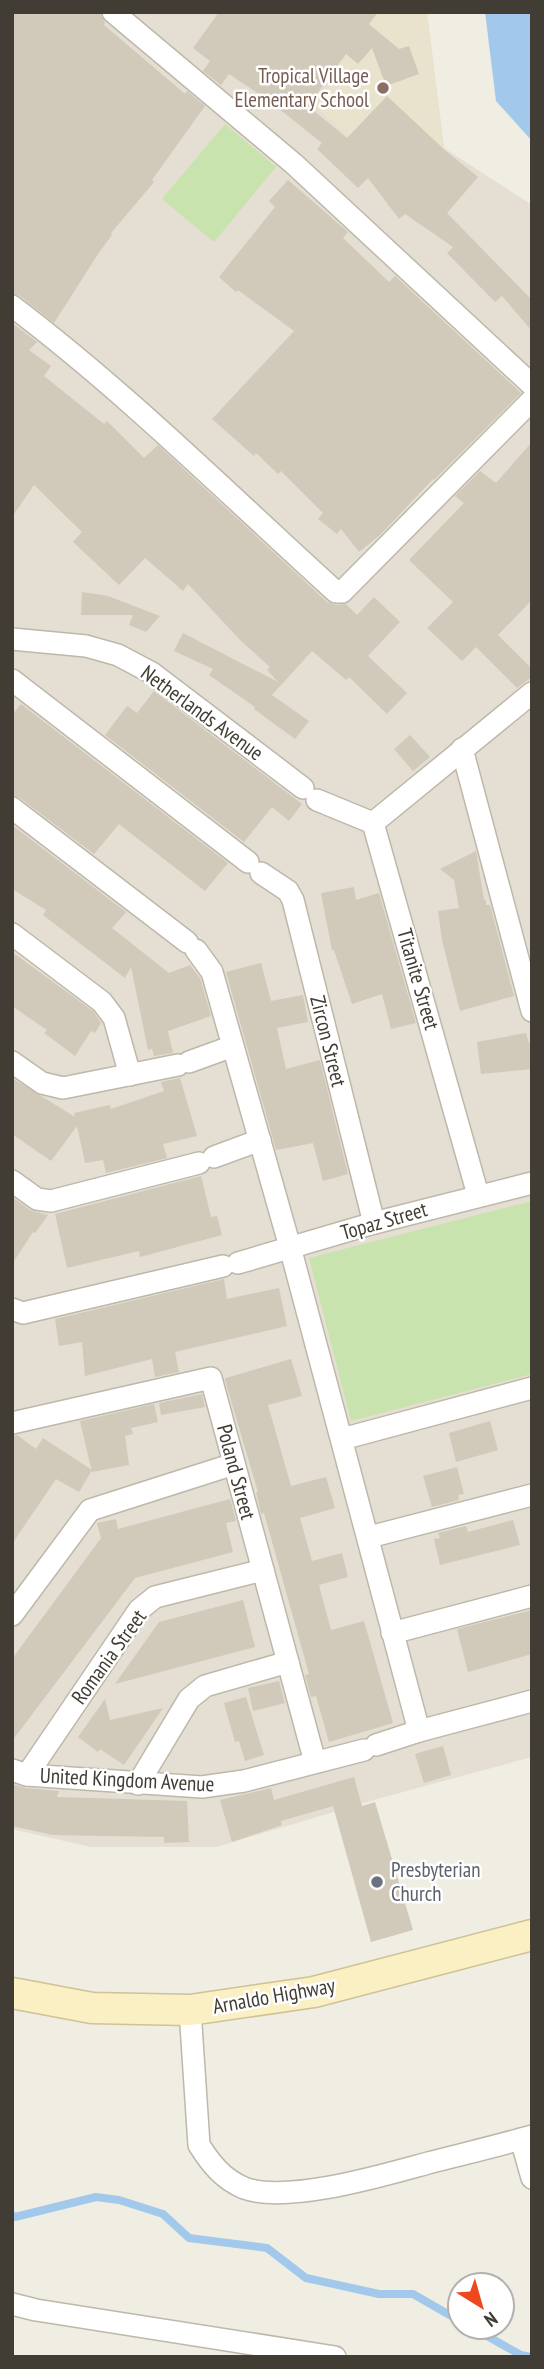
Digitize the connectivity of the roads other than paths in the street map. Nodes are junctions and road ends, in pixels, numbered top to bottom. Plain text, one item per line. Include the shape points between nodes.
1 (113, 12) edge
2 (12, 306) edge
3 (532, 385) edge
4 (532, 400) edge
5 (12, 639) edge
6 (12, 680) edge
7 (532, 693) edge
8 (462, 749) junction
9 (12, 808) edge
10 (373, 822) junction
11 (12, 934) edge
12 (532, 1010) edge
13 (233, 1046) junction
14 (12, 1062) edge
15 (130, 1076) junction
16 (260, 1140) junction
17 (12, 1181) edge
18 (532, 1183) edge
19 (478, 1195) junction
20 (374, 1223) junction
21 (290, 1247) junction
22 (12, 1309) edge
23 (532, 1388) edge
24 (12, 1423) edge
25 (342, 1438) junction
26 (234, 1464) junction
27 (532, 1495) edge
28 (369, 1537) junction
29 (262, 1570) junction
30 (532, 1596) edge
31 (12, 1615) edge
32 (392, 1633) junction
33 (288, 1662) junction
34 (532, 1701) edge
35 (419, 1731) junction
36 (315, 1762) junction
37 (20, 1773) edge
38 (138, 1784) junction
39 (532, 1935) edge
40 (12, 1993) edge
41 (190, 2010) junction
42 (527, 2138) edge
43 (532, 2178) edge
44 (12, 2304) edge
45 (335, 2357) edge

1 - 3 street via 294,164
2 - 4 street via 107,383 336,592 342,592
5 - 10 street, Netherlands Avenue via 86,646 118,655 161,680 310,794
6 - 20 street, Zircon Street via 288,891
7 - 8 street
8 - 10 street
8 - 12 street
9 - 13 street via 192,946 212,972
10 - 19 street, Titanite Street
11 - 15 street via 102,1002 114,1018
13 - 15 street via 184,1064
13 - 16 street
14 - 15 street via 42,1083 62,1088
16 - 17 street via 206,1160 51,1201 37,1199
16 - 21 street
18 - 19 street, Topaz Street
19 - 20 street, Topaz Street
20 - 21 street, Topaz Street
21 - 22 street, Topaz Street via 23,1313
21 - 25 street
23 - 25 street
24 - 26 street, Poland Street via 211,1378
25 - 28 street
26 - 29 street, Poland Street
26 - 31 street via 90,1510
27 - 28 street
28 - 32 street
29 - 33 street, Poland Street
29 - 37 street, Romania Street via 155,1597 139,1610
30 - 32 street
32 - 35 street
33 - 36 street, Poland Street
33 - 38 street via 205,1686 189,1699
34 - 35 street, United Kingdom Avenue
35 - 36 street, United Kingdom Avenue
36 - 38 street, United Kingdom Avenue via 202,1787
37 - 38 street, United Kingdom Avenue
39 - 41 main road, Arnaldo Highway via 314,1992
40 - 41 main road, Arnaldo Highway via 92,2008
41 - 42 street via 199,2145 227,2180 247,2189 268,2193 355,2182
42 - 43 street
44 - 45 street

